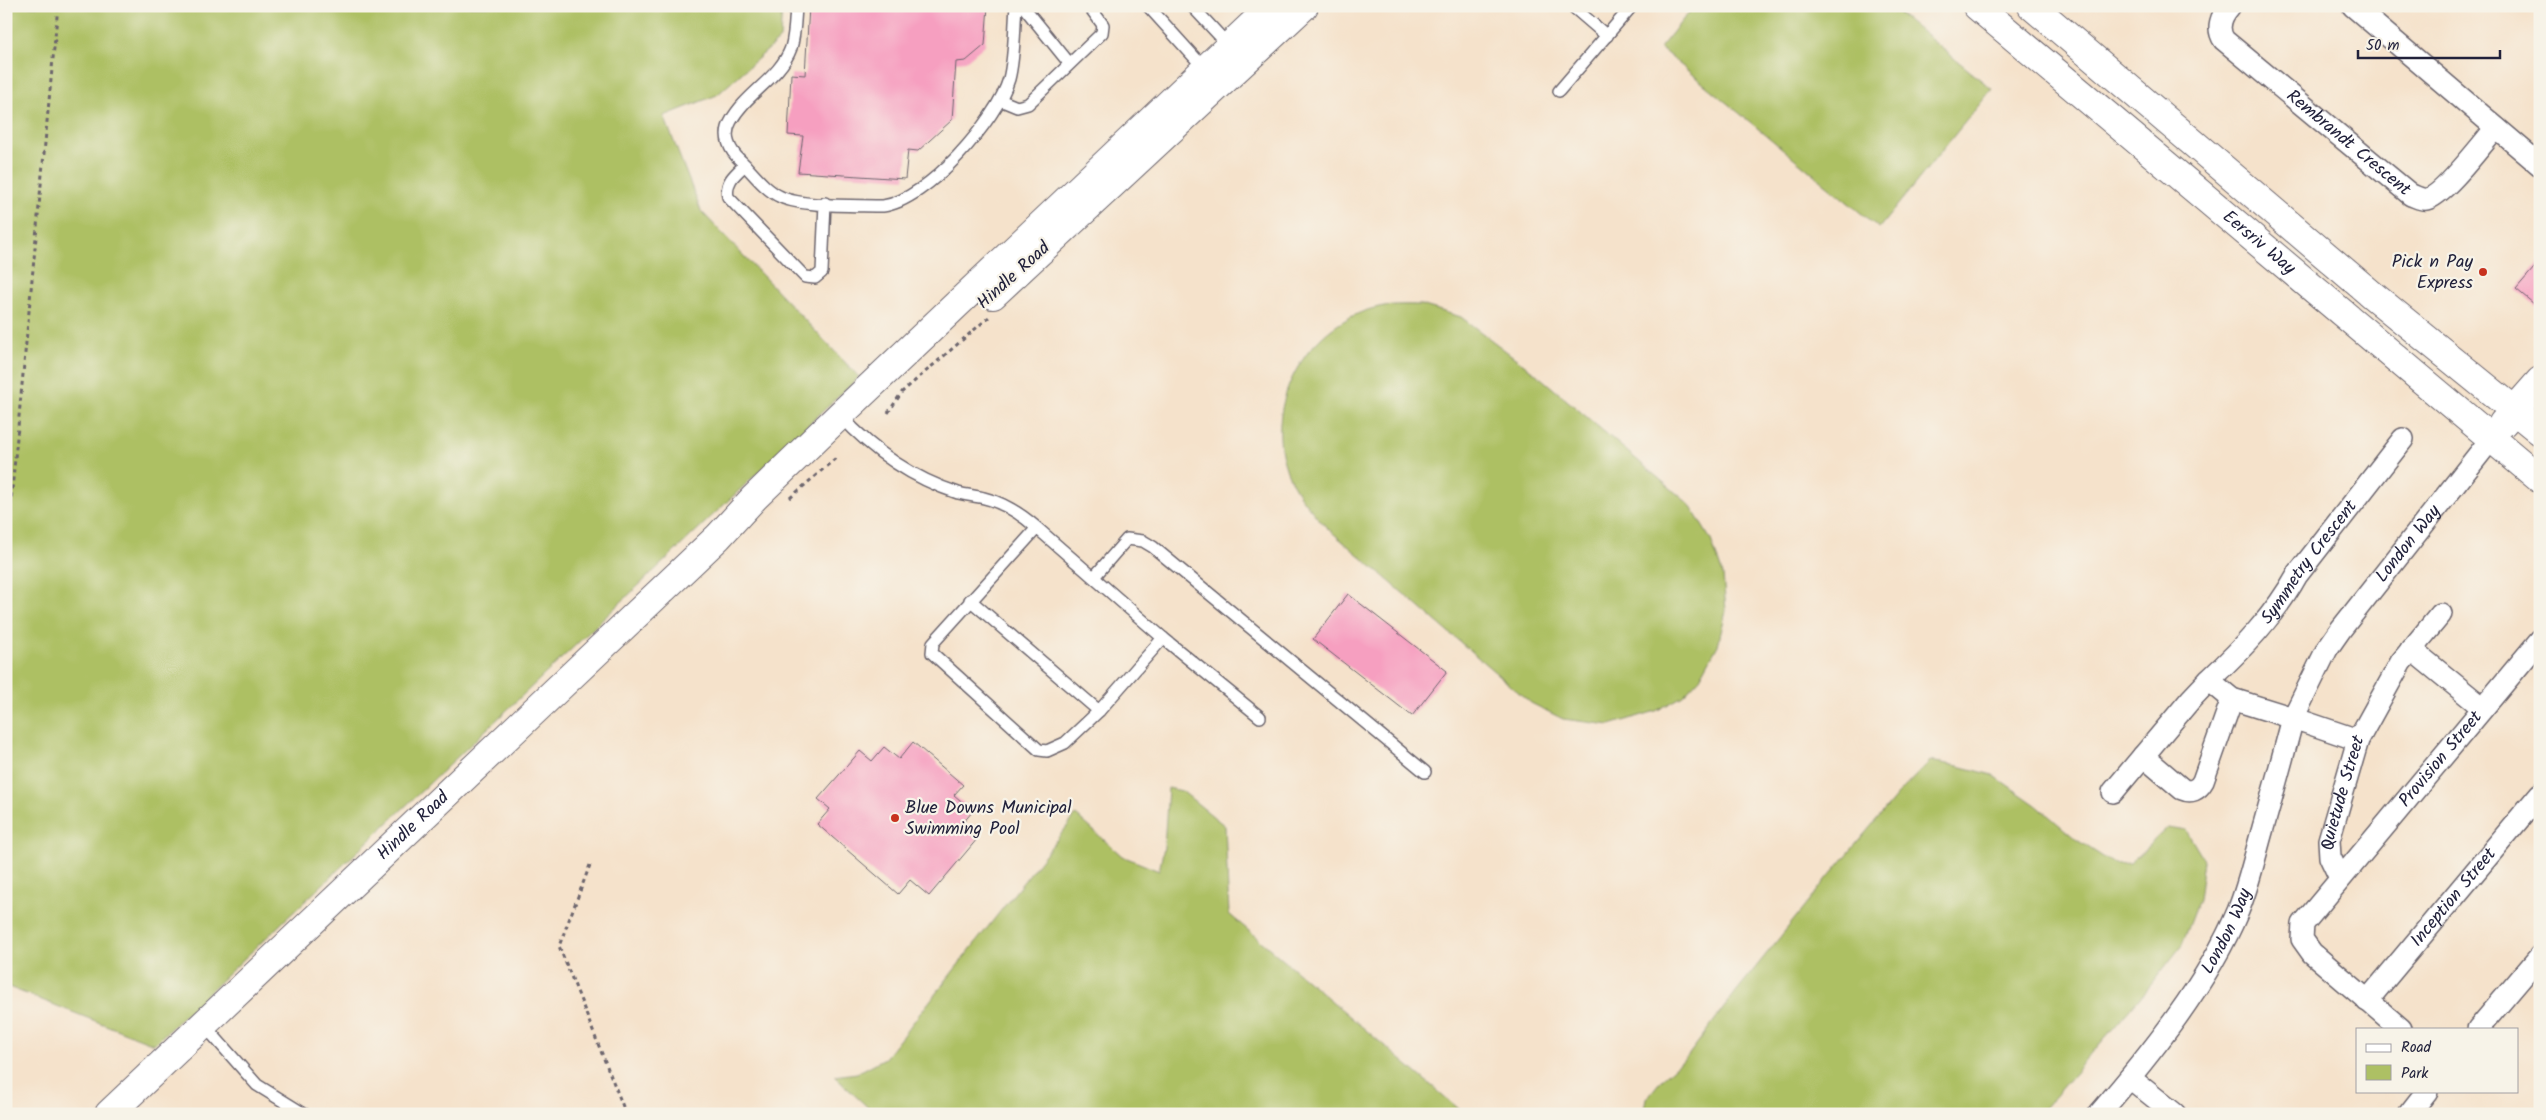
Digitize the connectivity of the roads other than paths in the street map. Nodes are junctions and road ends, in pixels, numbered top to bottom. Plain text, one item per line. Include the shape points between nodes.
1 (796, 6) edge
2 (1016, 6) edge
3 (1023, 6) edge
4 (1088, 6) edge
5 (1148, 6) edge
6 (1192, 6) edge
7 (1272, 6) edge
8 (1304, 6) edge
9 (1572, 6) edge
10 (1632, 6) edge
11 (1978, 6) edge
12 (2032, 6) edge
13 (2230, 6) edge
14 (2353, 6) edge
15 (1607, 36) junction
16 (1237, 54) junction
17 (1069, 63) junction
18 (1213, 77) junction
19 (1559, 91) dead end
20 (1000, 100) junction
21 (2496, 128) junction
22 (745, 165) junction
23 (2540, 165) edge
24 (825, 203) junction
25 (2540, 381) edge
26 (2514, 410) junction
27 (844, 420) junction
28 (2540, 431) edge
29 (2403, 439) dead end
30 (2491, 439) junction
31 (2540, 479) edge
32 (1038, 528) junction
33 (1094, 577) junction
34 (970, 600) junction
35 (2441, 614) dead end
36 (1163, 638) junction
37 (2540, 640) edge
38 (2411, 649) junction
39 (2209, 680) junction
40 (2232, 698) junction
41 (2482, 707) junction
42 (1099, 711) junction
43 (2285, 716) junction
44 (1260, 717) dead end
45 (2358, 740) junction
46 (2143, 756) junction
47 (1425, 772) dead end
48 (2113, 792) dead end
49 (2540, 794) edge
50 (2340, 878) junction
51 (2540, 956) edge
52 (2367, 1001) junction
53 (204, 1025) junction
54 (2400, 1028) edge
55 (2479, 1028) edge
56 (2130, 1078) junction
57 (2426, 1092) edge
58 (109, 1114) edge
59 (304, 1114) edge
60 (2099, 1114) edge
61 (2175, 1114) edge
62 (2409, 1114) edge

1 - 22 lane via 792,42 785,58 729,123 727,140 732,152
2 - 20 lane via 1013,58
3 - 17 lane
4 - 17 lane via 1103,25 1103,30
5 - 18 lane
6 - 16 lane
7 - 16 main road, Hindle Road
8 - 16 main road, Hindle Road
9 - 15 lane
10 - 15 lane
11 - 30 main road, Eersriv Way
12 - 26 main road, Eersriv Way via 2364,288
13 - 21 street, Rembrandt Crescent via 2221,21 2220,34 2224,40 2420,199 2428,199 2443,189
14 - 21 street
15 - 19 lane
16 - 18 main road, Hindle Road
17 - 20 lane via 1024,106 1017,107
18 - 27 main road, Hindle Road
20 - 24 lane via 970,143 924,185 895,205
21 - 23 street
22 - 24 lane via 782,198
22 - 24 lane via 728,182 728,197 805,278 815,278 822,272
25 - 26 main road, London Way
26 - 28 main road, Eersriv Way
26 - 30 main road, London Way
27 - 32 lane via 890,460 928,481 959,493 997,501
27 - 53 main road, Hindle Road via 754,498 718,537
29 - 39 street, Symmetry Crescent via 2297,574 2284,598
30 - 31 main road, Eersriv Way
30 - 43 street, London Way via 2341,629
32 - 33 lane
32 - 34 lane
33 - 36 lane
33 - 47 lane via 1127,539 1154,547
34 - 42 lane
34 - 42 lane via 933,643 932,653 1038,750 1047,751 1065,743
35 - 38 street, Quietude Street
36 - 42 lane
36 - 44 lane
37 - 41 street, Provision Street
38 - 41 street
38 - 45 street, Quietude Street via 2395,671
39 - 40 street
39 - 46 street, Symmetry Crescent
40 - 43 street
40 - 46 street via 2203,781 2195,790 2185,790
41 - 50 street, Provision Street
43 - 45 street
43 - 56 street, London Way via 2238,910 2201,981
45 - 50 street, Quietude Street via 2329,840 2330,857
46 - 48 street, Symmetry Crescent
49 - 52 street, Inception Street
50 - 52 street, Quietude Street via 2303,924 2302,939 2312,953
51 - 55 street
52 - 54 street, Quietude Street
53 - 58 main road, Hindle Road
53 - 59 lane via 258,1085
56 - 60 street, London Way
56 - 61 street
57 - 62 street

